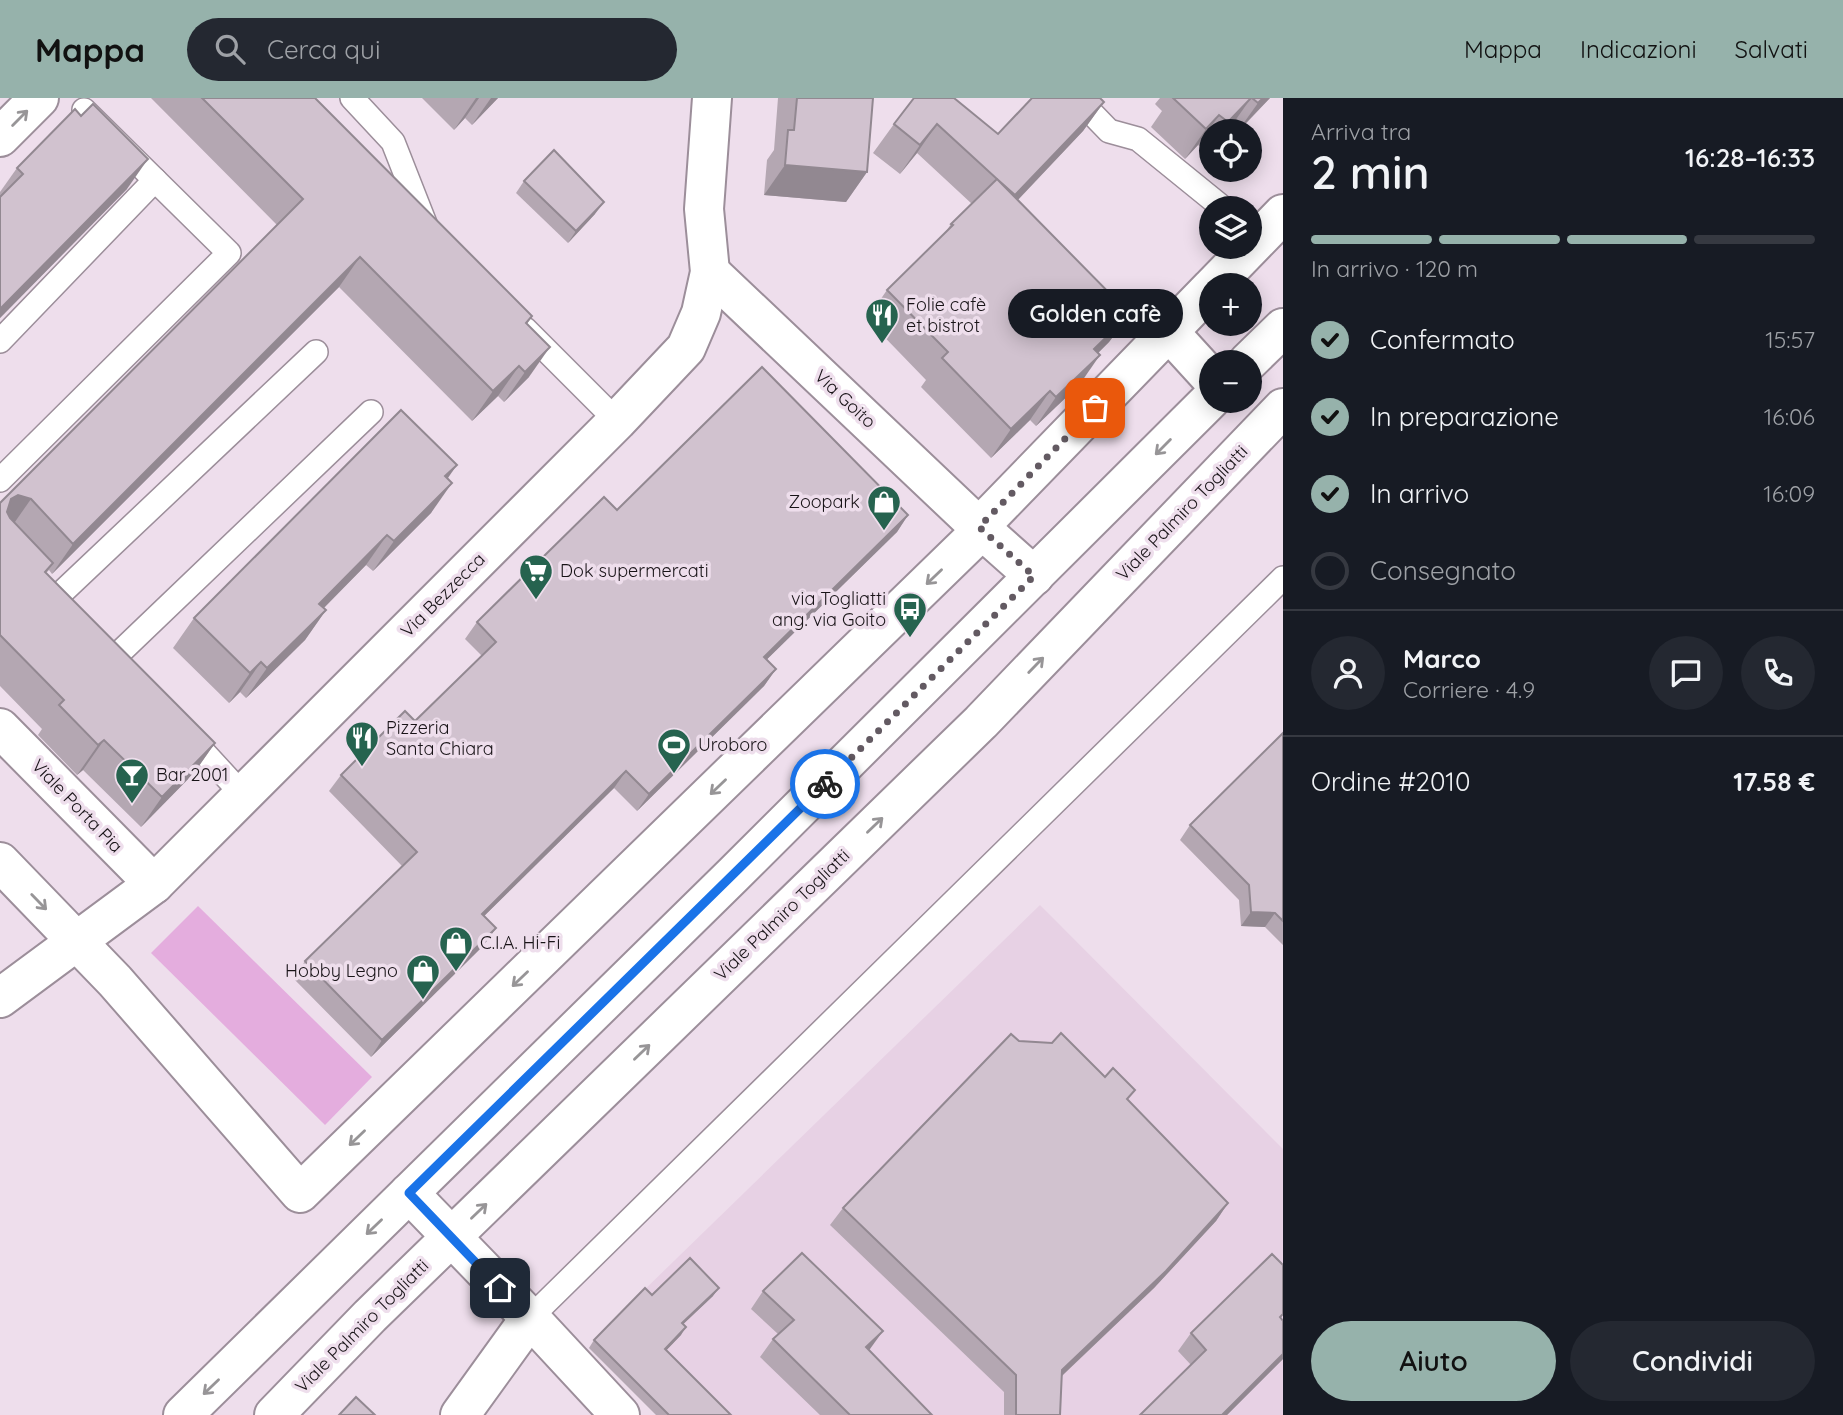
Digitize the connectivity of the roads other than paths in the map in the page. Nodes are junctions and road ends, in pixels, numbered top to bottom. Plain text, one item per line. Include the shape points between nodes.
1 (39, 98) edge
2 (352, 98) edge
3 (712, 98) edge
4 (1077, 98) edge
5 (84, 110) edge
6 (0, 137) edge
7 (155, 180) junction
8 (1208, 196) edge
9 (1283, 214) edge
10 (1262, 230) edge
11 (439, 243) edge
12 (1235, 259) edge
13 (710, 272) junction
14 (1223, 273) edge
15 (1199, 301) edge
16 (507, 312) edge
17 (1283, 328) edge
18 (1169, 332) junction
19 (0, 341) edge
20 (1260, 350) edge
21 (316, 352) dead end
22 (1199, 366) edge
23 (1283, 408) edge
24 (1199, 411) edge
25 (371, 412) dead end
26 (617, 421) junction
27 (0, 480) edge
28 (981, 528) junction
29 (1034, 576) junction
30 (38, 578) edge
31 (1283, 578) edge
32 (57, 598) junction
33 (76, 618) edge
34 (95, 638) edge
35 (114, 658) junction
36 (131, 677) edge
37 (166, 713) edge
38 (0, 728) edge
39 (243, 796) junction
40 (0, 862) edge
41 (154, 884) junction
42 (77, 942) junction
43 (0, 998) edge
44 (409, 1193) junction
45 (451, 1238) junction
46 (530, 1318) junction
47 (183, 1415) edge
48 (274, 1415) edge
49 (460, 1415) edge
50 (620, 1415) edge

6 -> 1 street
2 - 11 lane via 393,142 429,233
3 - 13 street, Via Bezzecca via 704,209
4 - 8 lane via 1109,131 1138,139
5 - 7 lane
7 - 19 lane
7 - 27 lane via 229,253
9 - 10 street
12 - 14 street
13 - 26 street, Via Bezzecca via 701,313 686,348
13 - 28 street, Via Goito
15 - 18 street
16 - 26 lane
17 - 20 street
18 - 22 street
18 - 28 street
21 - 32 lane
45 -> 23 street, Viale Palmiro Togliatti via 981,722
24 -> 29 street
25 - 35 lane
26 - 39 street, Via Bezzecca
28 - 29 street
28 -> 42 street via 300,1193
29 - 44 street
30 - 32 lane
31 - 46 lane
32 - 33 lane
34 - 35 lane
35 - 36 lane
37 - 39 lane
38 - 41 street, Viale Porta Pia
39 - 41 street, Via Bezzecca
40 -> 42 street
41 - 42 street, Via Bezzecca
42 - 43 street, Via Bezzecca
44 - 45 street
44 -> 47 street
45 - 46 street
45 - 48 street, Viale Palmiro Togliatti
46 - 49 street
46 - 50 street

